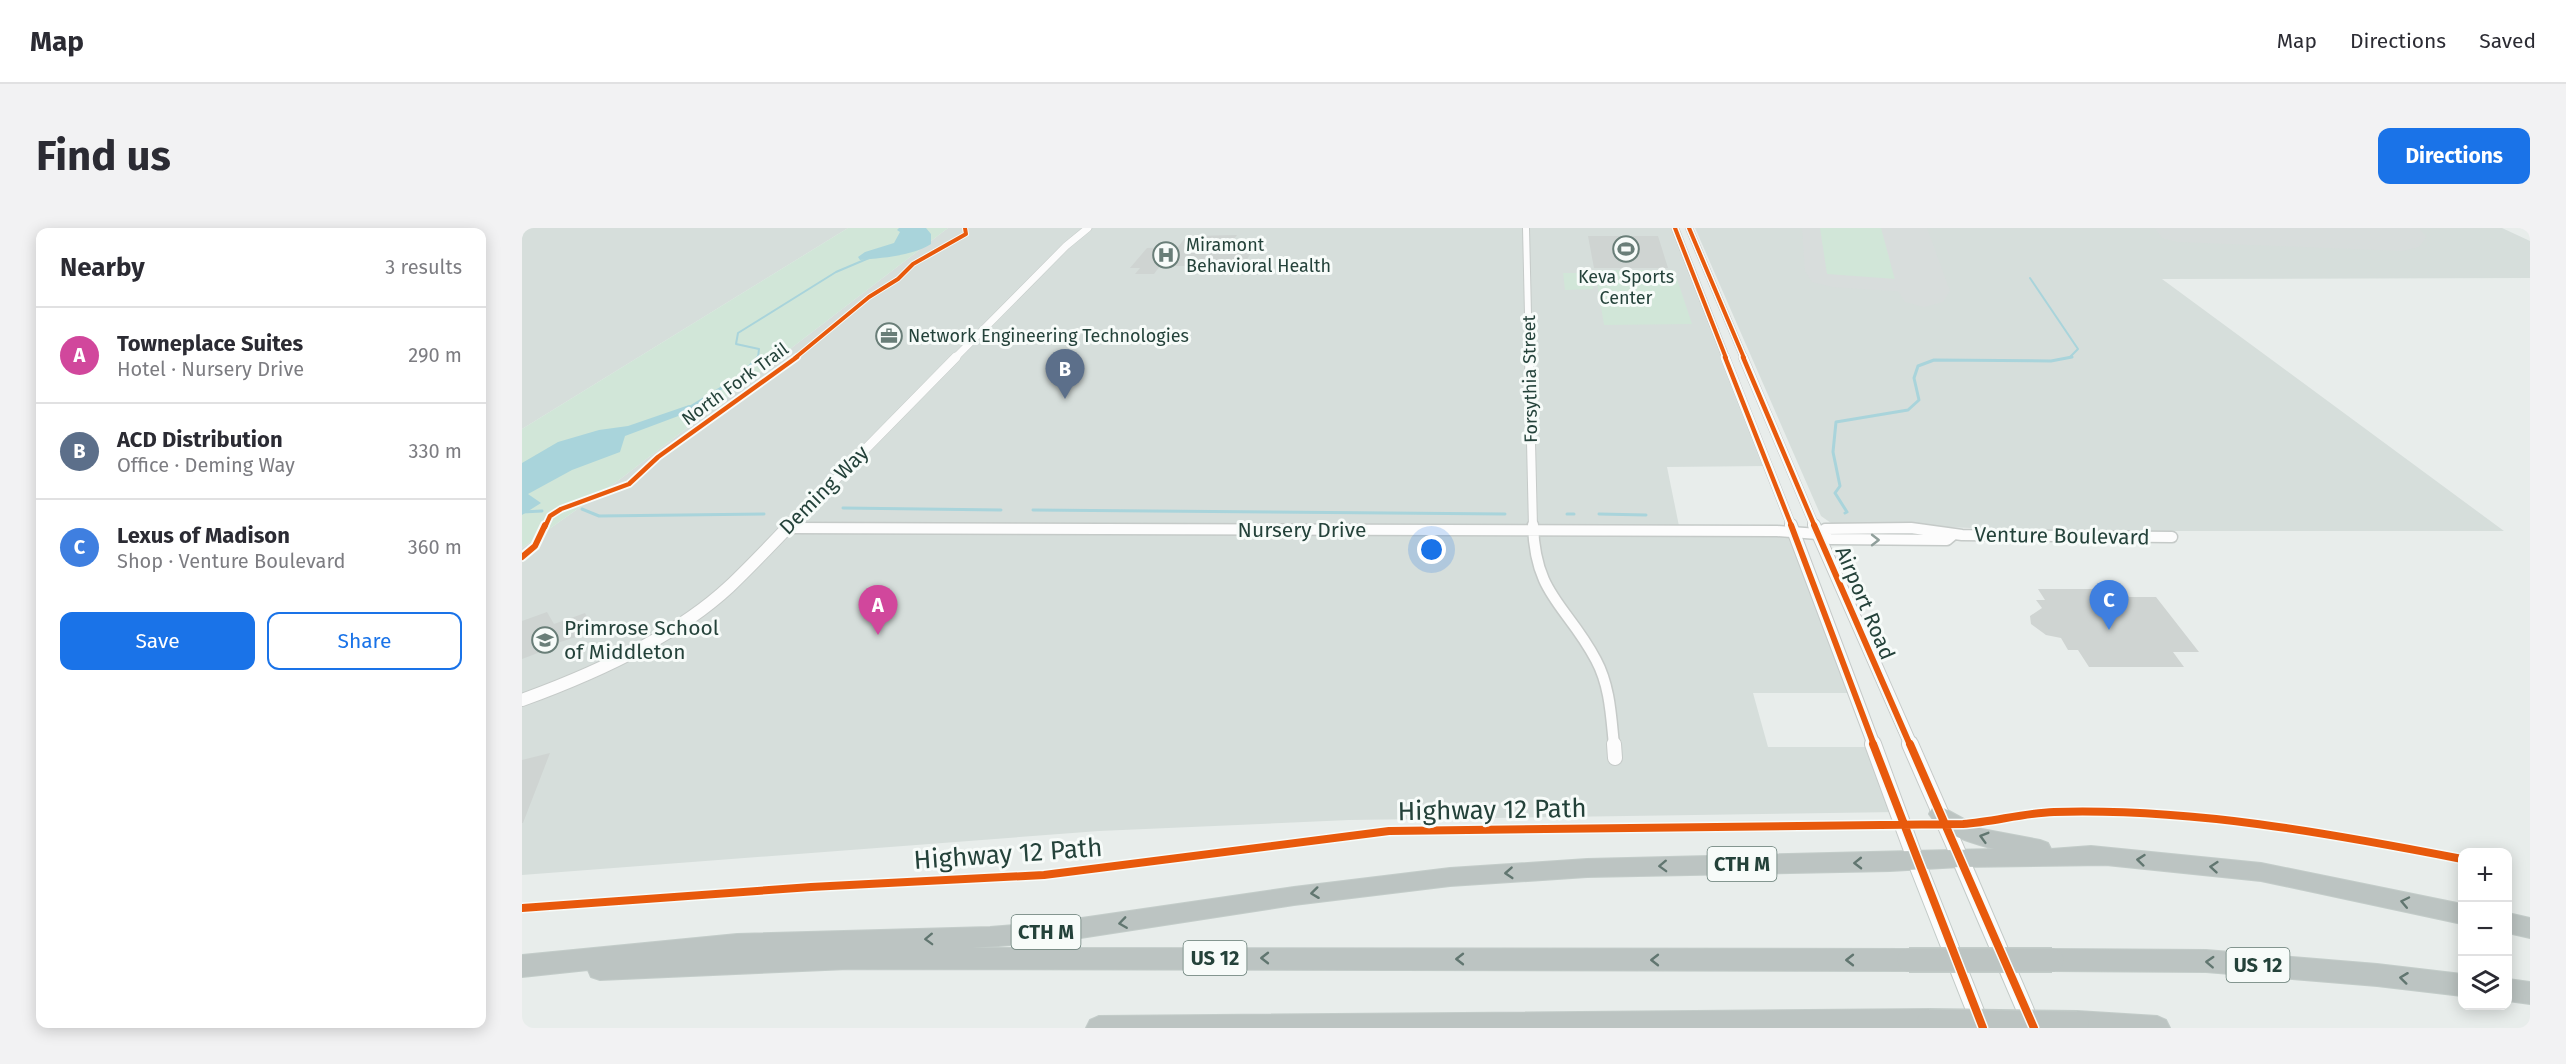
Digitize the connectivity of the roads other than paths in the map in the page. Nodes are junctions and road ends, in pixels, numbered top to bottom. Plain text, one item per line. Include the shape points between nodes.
1 (1088, 228) edge
2 (1527, 228) edge
3 (1675, 228) edge
4 (1689, 228) edge
5 (786, 528) junction
6 (1533, 530) junction
7 (1794, 531) junction
8 (1818, 534) junction
9 (2172, 537) dead end
10 (522, 700) edge
11 (1615, 758) dead end
12 (1940, 813) junction
13 (2104, 857) junction
14 (1960, 858) junction
15 (1916, 861) junction
16 (2458, 913) edge
17 (2512, 924) edge
18 (2530, 928) edge
19 (522, 966) edge
20 (522, 975) edge
21 (2458, 984) edge
22 (2512, 991) edge
23 (2530, 993) edge
24 (1099, 1028) edge
25 (1983, 1028) edge
26 (2034, 1028) edge
27 (2157, 1028) edge

1 - 5 street, Deming Way via 1067,244
2 - 6 street, Forsythia Street
3 - 7 street, Airport Road
4 - 8 street, Airport Road
5 - 6 street, Nursery Drive
5 - 10 street, Deming Way via 728,588 691,617 644,646 564,685
6 - 7 street, Nursery Drive
6 - 11 street, Forsythia Street via 1543,582 1602,672
7 - 8 street, Nursery Drive
7 - 15 street, Airport Road
8 - 9 street, Venture Boulevard via 1853,540 1947,540 1953,535
8 - 12 street, Airport Road
13 -> 12 highway via 2004,843 1959,829
12 - 14 street, Airport Road
13 - 14 highway
16 -> 13 highway via 2261,872
14 - 15 highway
14 - 26 main road, Airport Road
15 -> 19 highway, CTH M via 1598,868 1450,876 1061,931 737,945
15 - 25 main road, Airport Road
17 - 18 highway
21 -> 20 highway, US 12, bridge via 2206,962 2052,960 860,958 699,963
22 - 23 highway
24 - 27 highway, bridge via 1929,1021

